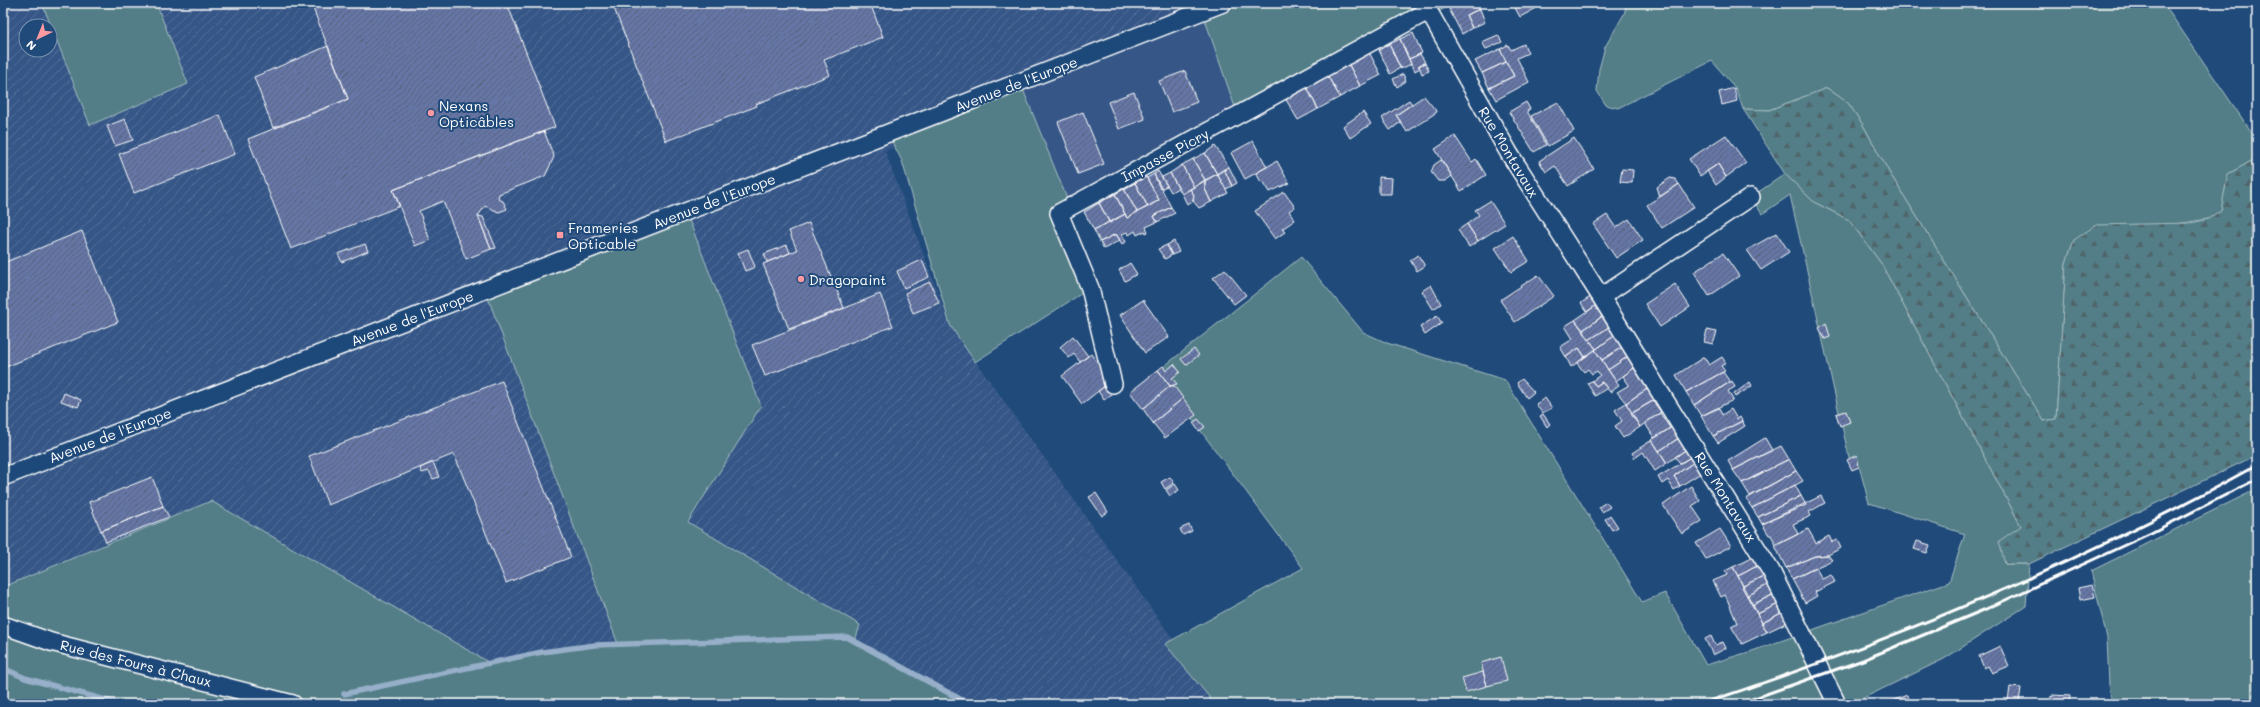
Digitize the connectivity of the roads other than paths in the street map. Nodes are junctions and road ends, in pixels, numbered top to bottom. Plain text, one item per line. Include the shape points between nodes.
1 (1223, 3) edge
2 (1426, 7) edge
3 (1751, 196) dead end
4 (1601, 297) junction
5 (1113, 384) dead end
6 (3, 477) edge
7 (3, 625) edge
8 (293, 704) edge
9 (1837, 704) edge

1 - 6 street, Avenue de l'Europe
2 - 4 street, Rue Montavaux via 1508,153
2 - 5 street, Impasse Picry via 1059,213 1090,288
3 - 4 street
4 - 9 street, Rue Montavaux via 1771,571
7 - 8 street, Rue des Fours à Chaux via 51,642

